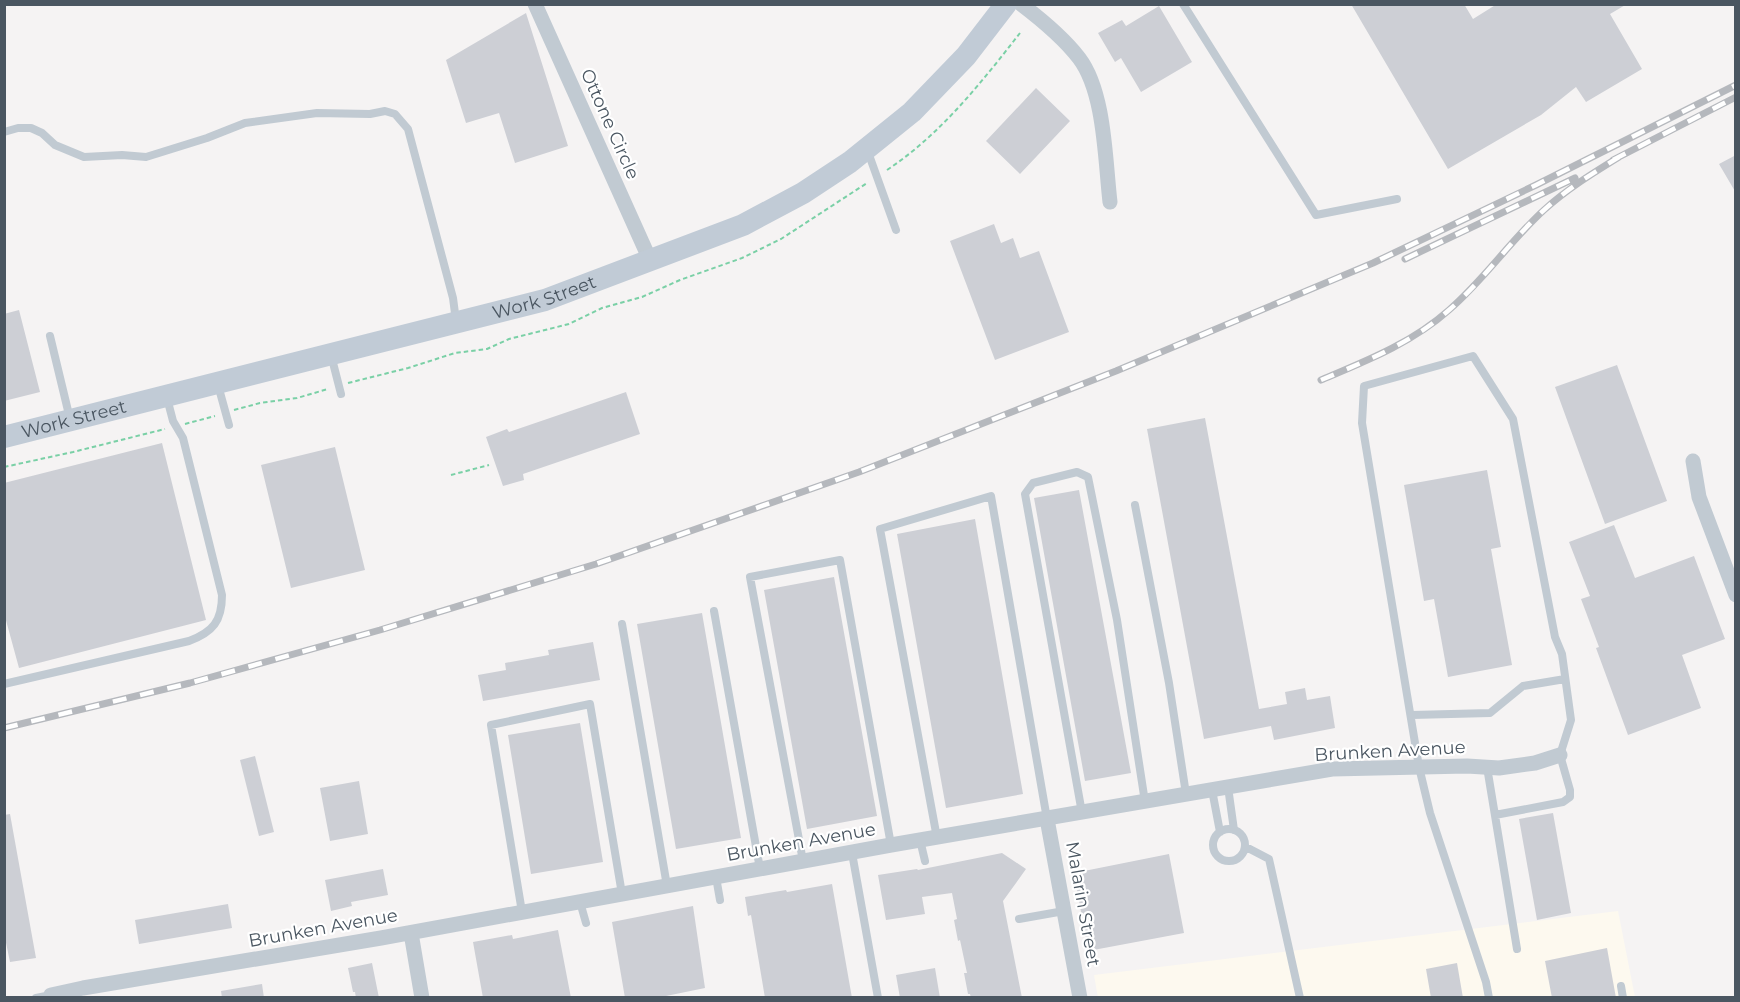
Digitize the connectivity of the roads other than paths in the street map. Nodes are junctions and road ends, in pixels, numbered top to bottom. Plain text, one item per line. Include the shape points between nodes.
1 (535, 4) edge
2 (1006, 4) edge
3 (1021, 4) edge
4 (1182, 4) edge
5 (4, 132) edge
6 (867, 148) junction
7 (1397, 199) dead end
8 (1110, 202) dead end
9 (896, 230) dead end
10 (650, 260) junction
11 (456, 322) junction
12 (50, 336) dead end
13 (330, 354) junction
14 (217, 383) junction
15 (341, 394) dead end
16 (166, 396) junction
17 (71, 420) junction
18 (229, 425) dead end
19 (4, 437) edge
20 (1693, 461) dead end
21 (1135, 505) dead end
22 (1736, 595) edge
23 (714, 611) dead end
24 (622, 624) dead end
25 (1565, 679) junction
26 (4, 684) edge
27 (1412, 715) junction
28 (1560, 755) junction
29 (1419, 767) junction
30 (1487, 767) junction
31 (1228, 787) junction
32 (1212, 790) junction
33 (1186, 794) junction
34 (1145, 801) junction
35 (1082, 813) junction
36 (1495, 815) junction
37 (1047, 819) junction
38 (1234, 830) junction
39 (1220, 832) junction
40 (937, 838) junction
41 (920, 840) junction
42 (891, 845) junction
43 (1246, 848) junction
44 (852, 852) junction
45 (803, 861) junction
46 (925, 861) dead end
47 (759, 869) junction
48 (716, 877) junction
49 (667, 886) junction
50 (622, 894) junction
51 (720, 900) dead end
52 (580, 902) junction
53 (1064, 911) junction
54 (522, 912) junction
55 (1019, 919) dead end
56 (586, 923) dead end
57 (411, 933) junction
58 (1517, 949) dead end
59 (1621, 986) dead end
60 (46, 997) edge
61 (422, 998) edge
62 (878, 998) edge
63 (1080, 998) edge
64 (1300, 998) edge
65 (1489, 998) edge
66 (1623, 998) edge

1 - 10 street, Ottone Circle
2 - 6 street, Work Street via 966,56 912,112
3 - 8 street via 1062,39 1080,59 1092,82 1099,105
4 - 7 lane via 1316,215
5 - 11 lane via 31,129 84,157 147,157 245,123 317,113 395,114 408,129
6 - 9 lane
6 - 10 street, Work Street via 803,193 743,225
10 - 11 street, Work Street via 546,300
11 - 13 street, Work Street
12 - 17 lane
13 - 14 street, Work Street
13 - 15 lane
14 - 16 street, Work Street
14 - 18 lane
16 - 17 street, Work Street
16 - 26 lane via 183,438 222,595 222,608 215,624 206,634 189,641
17 - 19 street, Work Street
20 - 22 street via 1699,497
21 - 33 lane
23 - 47 lane
24 - 49 lane
25 - 27 lane via 1523,686 1490,712
25 - 27 lane via 1513,419 1473,356 1364,386 1362,423
25 - 28 lane via 1571,720
27 - 29 lane
28 - 30 street, Brunken Avenue via 1535,763
28 - 36 lane via 1570,797 1563,802
29 - 30 street, Brunken Avenue
29 - 31 street, Brunken Avenue via 1332,769
29 - 65 lane
30 - 36 lane
31 - 32 street, Brunken Avenue
31 - 38 lane
32 - 33 street, Brunken Avenue
32 - 39 lane
33 - 34 street, Brunken Avenue
34 - 35 street, Brunken Avenue
34 - 35 lane via 1118,620 1088,477 1077,472 1033,483 1025,494
35 - 37 street, Brunken Avenue
36 - 58 lane
37 - 40 street, Brunken Avenue
37 - 40 lane via 991,496 880,529
37 - 53 street, Malarin Street
38 - 39 lane
38 - 43 lane via 1242,835
39 - 43 lane via 1213,846 1221,859 1236,860
40 - 41 street, Brunken Avenue
41 - 42 street, Brunken Avenue
41 - 46 lane
42 - 44 street, Brunken Avenue
42 - 45 lane via 840,560 750,577
43 - 64 lane via 1269,859
44 - 45 street, Brunken Avenue
44 - 62 lane
45 - 47 street, Brunken Avenue
47 - 48 street, Brunken Avenue
48 - 49 street, Brunken Avenue
48 - 51 lane
49 - 50 street, Brunken Avenue
50 - 52 street, Brunken Avenue
50 - 54 lane via 590,704 490,725
52 - 54 street, Brunken Avenue
52 - 56 lane
53 - 55 lane
53 - 63 street, Malarin Street
54 - 57 street, Brunken Avenue
57 - 60 street, Brunken Avenue
57 - 61 street
59 - 66 lane

